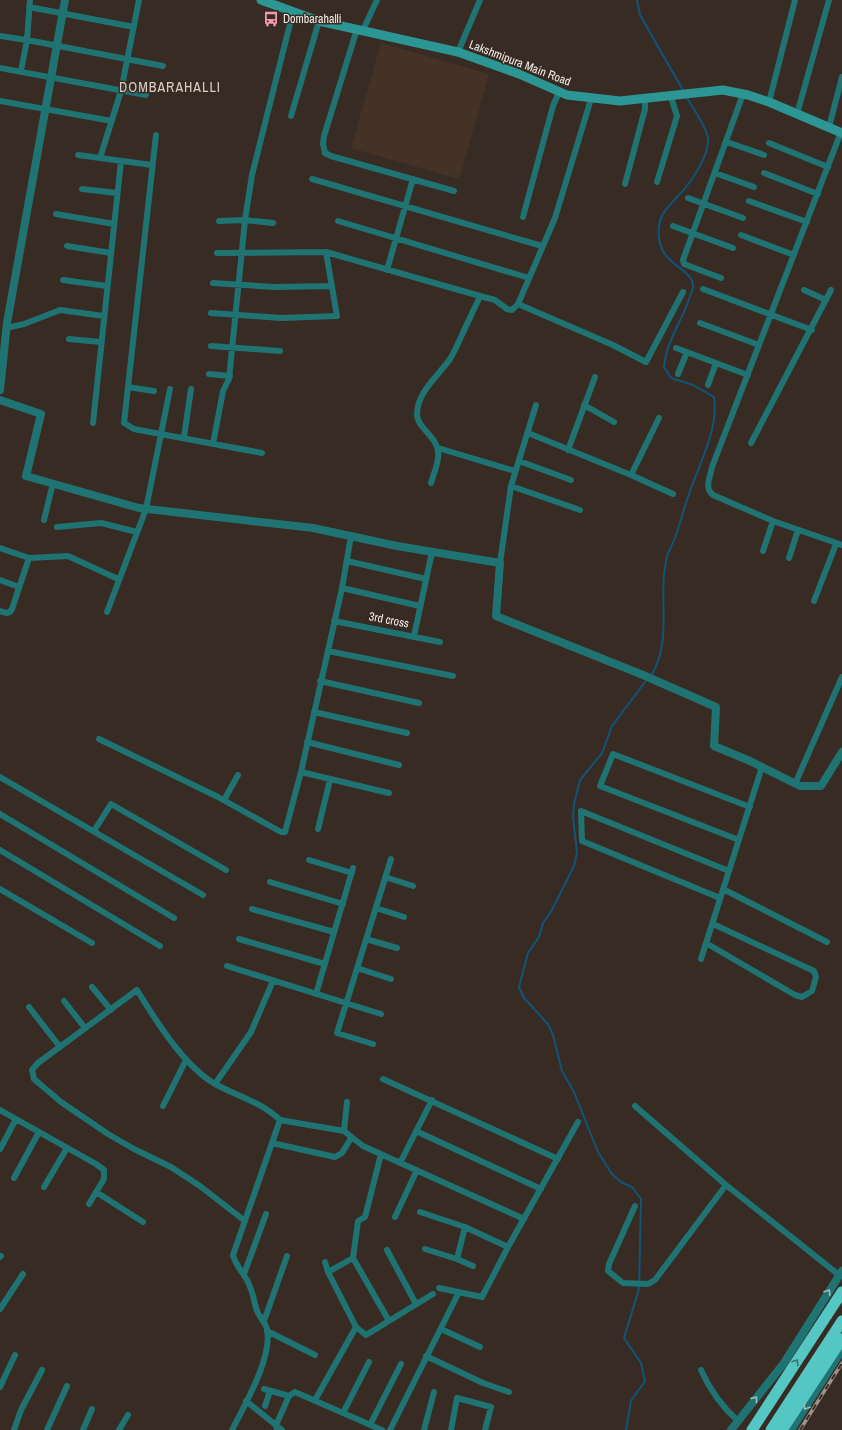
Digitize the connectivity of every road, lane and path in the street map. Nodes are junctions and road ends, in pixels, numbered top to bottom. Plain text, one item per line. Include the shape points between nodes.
1 (30, 0) edge
2 (65, 0) edge
3 (139, 0) edge
4 (261, 0) edge
5 (377, 0) edge
6 (480, 0) edge
7 (795, 0) edge
8 (829, 0) edge
9 (29, 7) junction
10 (293, 12) junction
11 (62, 13) junction
12 (319, 21) junction
13 (134, 27) junction
14 (360, 30) junction
15 (0, 36) edge
16 (27, 40) junction
17 (57, 45) junction
18 (458, 52) junction
19 (128, 59) junction
20 (163, 66) dead end
21 (0, 68) edge
22 (20, 71) junction
23 (51, 77) junction
24 (842, 77) edge
25 (121, 91) junction
26 (559, 92) junction
27 (743, 94) junction
28 (146, 95) dead end
29 (672, 97) junction
30 (591, 99) junction
31 (645, 100) junction
32 (0, 101) edge
33 (769, 102) junction
34 (46, 109) junction
35 (797, 114) junction
36 (291, 116) dead end
37 (112, 121) junction
38 (829, 127) junction
39 (842, 133) edge
40 (156, 135) dead end
41 (727, 142) junction
42 (770, 143) dead end
43 (78, 155) dead end
44 (764, 155) dead end
45 (100, 158) junction
46 (121, 161) junction
47 (152, 165) junction
48 (828, 167) junction
49 (715, 173) junction
50 (764, 173) dead end
51 (312, 179) dead end
52 (413, 179) junction
53 (657, 182) dead end
54 (625, 184) dead end
55 (754, 188) dead end
56 (82, 189) dead end
57 (454, 191) dead end
58 (118, 193) junction
59 (818, 194) junction
60 (688, 198) dead end
61 (749, 201) dead end
62 (703, 204) junction
63 (405, 207) junction
64 (56, 214) dead end
65 (523, 217) dead end
66 (743, 218) dead end
67 (245, 220) junction
68 (219, 221) dead end
69 (338, 221) dead end
70 (807, 222) junction
71 (272, 223) dead end
72 (114, 224) junction
73 (673, 226) dead end
74 (693, 233) junction
75 (741, 235) dead end
76 (396, 237) junction
77 (67, 246) dead end
78 (542, 246) junction
79 (733, 248) dead end
80 (326, 252) junction
81 (111, 253) junction
82 (217, 253) dead end
83 (242, 253) junction
84 (794, 255) junction
85 (387, 270) junction
86 (529, 278) junction
87 (721, 278) dead end
88 (63, 280) dead end
89 (214, 283) dead end
90 (238, 285) junction
91 (107, 286) junction
92 (332, 286) junction
93 (703, 289) dead end
94 (804, 290) dead end
95 (831, 290) dead end
96 (683, 292) dead end
97 (480, 296) junction
98 (826, 300) junction
99 (518, 304) junction
100 (211, 313) dead end
101 (771, 314) junction
102 (104, 316) junction
103 (235, 316) junction
104 (700, 323) dead end
105 (6, 328) junction
106 (812, 330) junction
107 (69, 340) dead end
108 (101, 342) junction
109 (759, 345) junction
110 (211, 346) dead end
111 (232, 348) junction
112 (676, 348) dead end
113 (280, 350) dead end
114 (687, 352) junction
115 (716, 363) junction
116 (209, 374) dead end
117 (678, 374) dead end
118 (748, 375) junction
119 (230, 376) junction
120 (595, 378) dead end
121 (708, 385) dead end
122 (128, 387) junction
123 (170, 388) dead end
124 (191, 389) dead end
125 (0, 390) edge
126 (154, 391) dead end
127 (0, 400) edge
128 (536, 405) dead end
129 (584, 405) junction
130 (659, 418) dead end
131 (614, 422) dead end
132 (93, 423) dead end
133 (528, 433) junction
134 (162, 434) junction
135 (184, 437) junction
136 (213, 444) junction
137 (751, 444) dead end
138 (438, 448) junction
139 (568, 450) junction
140 (262, 453) dead end
141 (519, 461) junction
142 (515, 471) junction
143 (631, 475) junction
144 (571, 480) dead end
145 (432, 483) dead end
146 (53, 484) junction
147 (510, 486) junction
148 (672, 494) dead end
149 (146, 509) junction
150 (580, 510) dead end
151 (44, 520) dead end
152 (772, 521) junction
153 (57, 528) dead end
154 (798, 530) junction
155 (137, 532) junction
156 (351, 536) junction
157 (839, 544) edge
158 (0, 548) edge
159 (763, 551) dead end
160 (432, 552) junction
161 (29, 558) junction
162 (789, 558) dead end
163 (346, 561) junction
164 (500, 563) junction
165 (426, 579) junction
166 (0, 580) edge
167 (118, 580) junction
168 (19, 587) junction
169 (342, 588) junction
170 (814, 601) dead end
171 (420, 606) junction
172 (0, 611) edge
173 (107, 612) dead end
174 (334, 621) junction
175 (414, 636) junction
176 (440, 642) dead end
177 (328, 651) junction
178 (453, 676) dead end
179 (842, 677) edge
180 (320, 681) junction
181 (419, 703) dead end
182 (314, 712) junction
183 (407, 733) dead end
184 (99, 739) dead end
185 (307, 742) junction
186 (842, 752) edge
187 (399, 765) dead end
188 (762, 768) junction
189 (301, 772) junction
190 (238, 775) dead end
191 (0, 777) edge
192 (330, 780) junction
193 (795, 784) junction
194 (389, 793) dead end
195 (224, 800) junction
196 (750, 807) junction
197 (0, 814) edge
198 (318, 829) dead end
199 (94, 832) junction
200 (739, 840) junction
201 (0, 850) edge
202 (391, 859) dead end
203 (309, 860) dead end
204 (226, 870) dead end
205 (729, 871) junction
206 (385, 877) junction
207 (270, 882) dead end
208 (413, 886) dead end
209 (0, 889) edge
210 (723, 889) junction
211 (203, 895) dead end
212 (720, 898) junction
213 (343, 904) junction
214 (376, 908) junction
215 (252, 909) dead end
216 (404, 917) dead end
217 (174, 918) dead end
218 (713, 924) junction
219 (334, 932) junction
220 (366, 939) junction
221 (239, 940) dead end
222 (706, 942) junction
223 (827, 942) dead end
224 (92, 943) dead end
225 (160, 946) dead end
226 (397, 948) dead end
227 (701, 959) dead end
228 (325, 964) junction
229 (227, 966) dead end
230 (357, 968) junction
231 (391, 979) dead end
232 (273, 981) junction
233 (92, 987) dead end
234 (316, 994) junction
235 (64, 1001) dead end
236 (346, 1004) junction
237 (29, 1007) dead end
238 (111, 1010) junction
239 (381, 1014) dead end
240 (85, 1028) junction
241 (373, 1044) dead end
242 (60, 1047) junction
243 (186, 1060) junction
244 (383, 1079) dead end
245 (215, 1084) junction
246 (432, 1100) junction
247 (347, 1102) dead end
248 (163, 1106) dead end
249 (635, 1106) dead end
250 (0, 1110) edge
251 (16, 1119) junction
252 (280, 1120) junction
253 (578, 1122) dead end
254 (416, 1130) junction
255 (39, 1132) junction
256 (344, 1132) junction
257 (351, 1138) junction
258 (272, 1143) junction
259 (67, 1148) junction
260 (0, 1150) edge
261 (381, 1154) junction
262 (558, 1159) junction
263 (400, 1163) junction
264 (417, 1170) junction
265 (14, 1178) dead end
266 (726, 1185) junction
267 (44, 1187) dead end
268 (541, 1189) junction
269 (96, 1192) junction
270 (89, 1204) dead end
271 (635, 1206) dead end
272 (420, 1212) dead end
273 (266, 1214) dead end
274 (395, 1217) dead end
275 (524, 1219) junction
276 (245, 1221) junction
277 (143, 1222) dead end
278 (465, 1227) junction
279 (508, 1247) junction
280 (425, 1249) dead end
281 (387, 1250) dead end
282 (287, 1256) dead end
283 (353, 1258) junction
284 (456, 1259) junction
285 (325, 1262) dead end
286 (473, 1266) dead end
287 (328, 1272) junction
288 (841, 1273) edge
289 (23, 1274) dead end
290 (244, 1274) junction
291 (439, 1288) dead end
292 (459, 1292) junction
293 (842, 1292) edge
294 (433, 1294) dead end
295 (416, 1304) junction
296 (0, 1309) edge
297 (264, 1321) junction
298 (389, 1321) junction
299 (842, 1321) edge
300 (356, 1327) junction
301 (441, 1328) junction
302 (267, 1331) junction
303 (842, 1339) edge
304 (480, 1347) dead end
305 (842, 1350) edge
306 (15, 1355) dead end
307 (315, 1355) dead end
308 (426, 1356) junction
309 (369, 1362) dead end
310 (401, 1364) dead end
311 (42, 1370) dead end
312 (701, 1370) dead end
313 (67, 1386) dead end
314 (0, 1387) edge
315 (434, 1392) dead end
316 (509, 1392) dead end
317 (289, 1396) junction
318 (315, 1400) junction
319 (246, 1401) junction
320 (769, 1404) junction
321 (265, 1406) dead end
322 (92, 1409) dead end
323 (343, 1413) junction
324 (128, 1415) dead end
325 (738, 1420) junction
326 (370, 1425) junction
327 (277, 1428) edge
328 (14, 1430) edge
329 (47, 1430) edge
330 (83, 1430) edge
331 (119, 1430) edge
332 (232, 1430) edge
333 (282, 1430) edge
334 (382, 1430) edge
335 (390, 1430) edge
336 (424, 1430) edge
337 (451, 1430) edge
338 (485, 1430) edge
339 (731, 1430) edge
340 (745, 1430) edge
341 (752, 1430) edge
342 (771, 1430) edge
343 (782, 1430) edge
344 (791, 1430) edge

1 - 9 street
2 - 11 street
3 - 13 street
4 - 10 main road, Lakshmipura Main Road
5 - 14 street
6 - 18 street
7 - 33 street
8 - 35 street
9 - 11 street
9 - 16 street
10 - 12 main road, Lakshmipura Main Road
10 - 67 street via 252,175
11 - 13 street
11 - 17 street
12 - 14 main road, Lakshmipura Main Road
12 - 36 street
13 - 19 street
14 - 18 main road, Lakshmipura Main Road
14 - 52 street via 324,136 322,144 325,153
15 - 16 street
16 - 17 street
16 - 22 street
17 - 19 street
17 - 23 street
18 - 26 main road, Lakshmipura Main Road via 519,74
19 - 20 street
19 - 25 street
21 - 22 street
22 - 23 street
23 - 25 street
23 - 34 street
24 - 38 street
25 - 28 street
25 - 37 street
26 - 30 main road, Lakshmipura Main Road
26 - 65 street
27 - 29 main road, Lakshmipura Main Road via 723,90
27 - 33 main road, Lakshmipura Main Road
27 - 41 street
29 - 31 main road, Lakshmipura Main Road
29 - 53 street via 677,116
30 - 31 main road, Lakshmipura Main Road
30 - 78 street via 555,218
31 - 54 street via 645,109
32 - 34 street
33 - 35 main road, Lakshmipura Main Road
34 - 37 street
34 - 105 street
35 - 38 main road, Lakshmipura Main Road
37 - 45 street
38 - 39 main road, Lakshmipura Main Road
39 - 48 street
40 - 47 street
41 - 44 street
41 - 49 street
42 - 48 street
43 - 45 street
45 - 46 street
46 - 47 street
46 - 58 street
47 - 122 street
48 - 59 street
49 - 55 street
49 - 62 street
50 - 59 street
51 - 63 street
52 - 57 street
52 - 63 street
56 - 58 street
58 - 72 street
59 - 70 street
60 - 62 street
61 - 70 street
62 - 66 street
62 - 74 street
63 - 76 street
63 - 78 street
64 - 72 street
67 - 68 street
67 - 71 street
67 - 83 street
69 - 76 street
70 - 84 street
72 - 81 street
73 - 74 street
74 - 79 street
74 - 87 street via 683,260 684,264
75 - 84 street
76 - 85 street
76 - 86 street
77 - 81 street
78 - 86 street
80 - 83 street
80 - 85 street
80 - 92 street
81 - 91 street
82 - 83 street
83 - 90 street
84 - 101 street
85 - 97 street
86 - 99 street
88 - 91 street
89 - 90 street
90 - 92 street
90 - 103 street
91 - 102 street
92 - 103 street via 337,316
93 - 101 street
94 - 98 street
95 - 98 street
96 - 99 street via 646,362
97 - 99 street via 495,300 507,310 512,310
97 - 138 street via 456,349 428,386 417,414 420,423 431,434
98 - 106 street
100 - 103 street
101 - 106 street
101 - 109 street
102 - 105 street via 60,310
102 - 108 street
103 - 111 street
104 - 109 street
105 - 125 street
106 - 137 street
107 - 108 street
108 - 132 street
109 - 118 street
110 - 111 street
111 - 113 street
111 - 119 street
112 - 114 street
114 - 115 street
114 - 117 street
115 - 118 street
115 - 121 street
116 - 119 street
118 - 152 street via 707,486 713,495
119 - 136 street via 223,391
120 - 129 street
122 - 126 street
122 - 134 street via 124,423 134,429
123 - 134 street
124 - 135 street
127 - 146 street via 41,414 26,476
128 - 133 street
129 - 131 street
129 - 139 street
130 - 143 street
133 - 139 street
133 - 141 street
134 - 135 street
134 - 149 street
135 - 136 street
136 - 140 street
138 - 142 street
138 - 145 street
139 - 143 street
141 - 142 street
141 - 144 street
142 - 147 street
143 - 148 street
146 - 149 street
146 - 151 street
147 - 150 street
147 - 164 street
149 - 155 street
149 - 156 street via 313,528
152 - 154 street
152 - 159 street
153 - 155 street via 101,523
154 - 157 street
154 - 162 street
155 - 167 street
156 - 160 street
156 - 163 street
157 - 170 street
158 - 161 street
160 - 164 street
160 - 165 street
161 - 167 street via 68,556
161 - 168 street
163 - 165 street
163 - 169 street
164 - 188 street via 496,616 716,707 714,746
165 - 171 street
166 - 168 street
167 - 173 street
168 - 172 street via 10,612
169 - 171 street
169 - 174 street
171 - 175 street
174 - 175 street, 3rd cross
174 - 177 street
175 - 176 street, 3rd cross
177 - 178 street
177 - 180 street
179 - 193 street
180 - 181 street
180 - 182 street
182 - 183 street
182 - 185 street
184 - 195 street
185 - 187 street
185 - 189 street
186 - 193 street via 821,786
188 - 193 street
188 - 196 street
189 - 192 street
189 - 195 street via 285,832
190 - 195 street
191 - 199 street
192 - 194 street
192 - 198 street
196 - 200 street
196 - 200 street via 613,754 600,786
197 - 217 street
199 - 204 street via 110,804
199 - 211 street
200 - 205 street
201 - 225 street
202 - 206 street
203 - 213 street via 353,871
205 - 210 street
205 - 212 street via 581,811 582,841
206 - 208 street
206 - 214 street
207 - 213 street
209 - 224 street
210 - 212 street
210 - 223 street
212 - 218 street
213 - 219 street
214 - 216 street
214 - 220 street
215 - 219 street
218 - 222 street
218 - 222 street via 814,971 816,977 812,991 802,997 795,995
219 - 228 street
220 - 226 street
220 - 230 street
221 - 228 street
222 - 227 street
228 - 234 street
229 - 232 street
230 - 231 street
230 - 236 street
232 - 234 street
232 - 245 street via 251,1032
233 - 238 street
234 - 236 street
235 - 240 street
236 - 239 street
236 - 241 street via 337,1033
237 - 242 street
238 - 240 street
238 - 243 street via 137,990
240 - 242 street
242 - 276 street via 32,1070 34,1080 108,1134 171,1167
243 - 245 street
243 - 248 street
244 - 246 street
245 - 252 street via 256,1102
246 - 254 street
246 - 262 street
247 - 256 street
249 - 266 street
250 - 251 street
251 - 255 street
251 - 260 street
252 - 256 street
252 - 258 street
253 - 262 street
254 - 263 street
254 - 268 street
255 - 259 street
255 - 265 street
256 - 257 street
257 - 258 street via 342,1153 335,1156
257 - 261 street
258 - 276 street
259 - 267 street
259 - 269 street via 104,1170 104,1179
261 - 263 street
261 - 283 street via 365,1217 358,1221
262 - 268 street
263 - 264 street
264 - 274 street
264 - 275 street
266 - 271 street via 655,1280 648,1284 623,1283 608,1271
266 - 288 street
268 - 275 street
269 - 270 street
269 - 277 street
272 - 278 street
273 - 290 street
275 - 279 street
276 - 290 street via 233,1255 235,1265
278 - 279 street
278 - 284 street
279 - 292 street via 482,1297
280 - 284 street
281 - 295 street
282 - 297 street
283 - 287 street
283 - 298 street
284 - 286 street
285 - 287 street
287 - 300 street
325 -> 288 street via 784,1363
289 - 296 street
290 - 297 street via 258,1314
291 - 292 street
292 - 301 street
320 -> 293 highway
294 - 295 street
295 - 298 street
297 - 302 street
298 - 300 street via 366,1335
299 - 342 highway
300 - 318 street
301 - 304 street
301 - 308 street
302 - 307 street
302 - 319 street via 266,1348 259,1374
303 - 343 highway
305 -> 344 street
306 - 314 street
308 - 316 street via 483,1383
308 - 335 street
309 - 323 street
310 - 326 street
311 - 328 street via 21,1410
312 - 325 street via 710,1390 725,1410
313 - 329 street
315 - 336 street
317 - 318 street via 295,1392
317 - 321 street via 267,1390
317 - 327 street
318 - 323 street
319 - 327 street
319 - 332 street
320 - 340 highway
320 - 341 highway
322 - 330 street
323 - 326 street
324 - 331 street
325 - 339 street
326 - 334 street
327 - 333 street
337 - 338 street via 457,1398 491,1407

